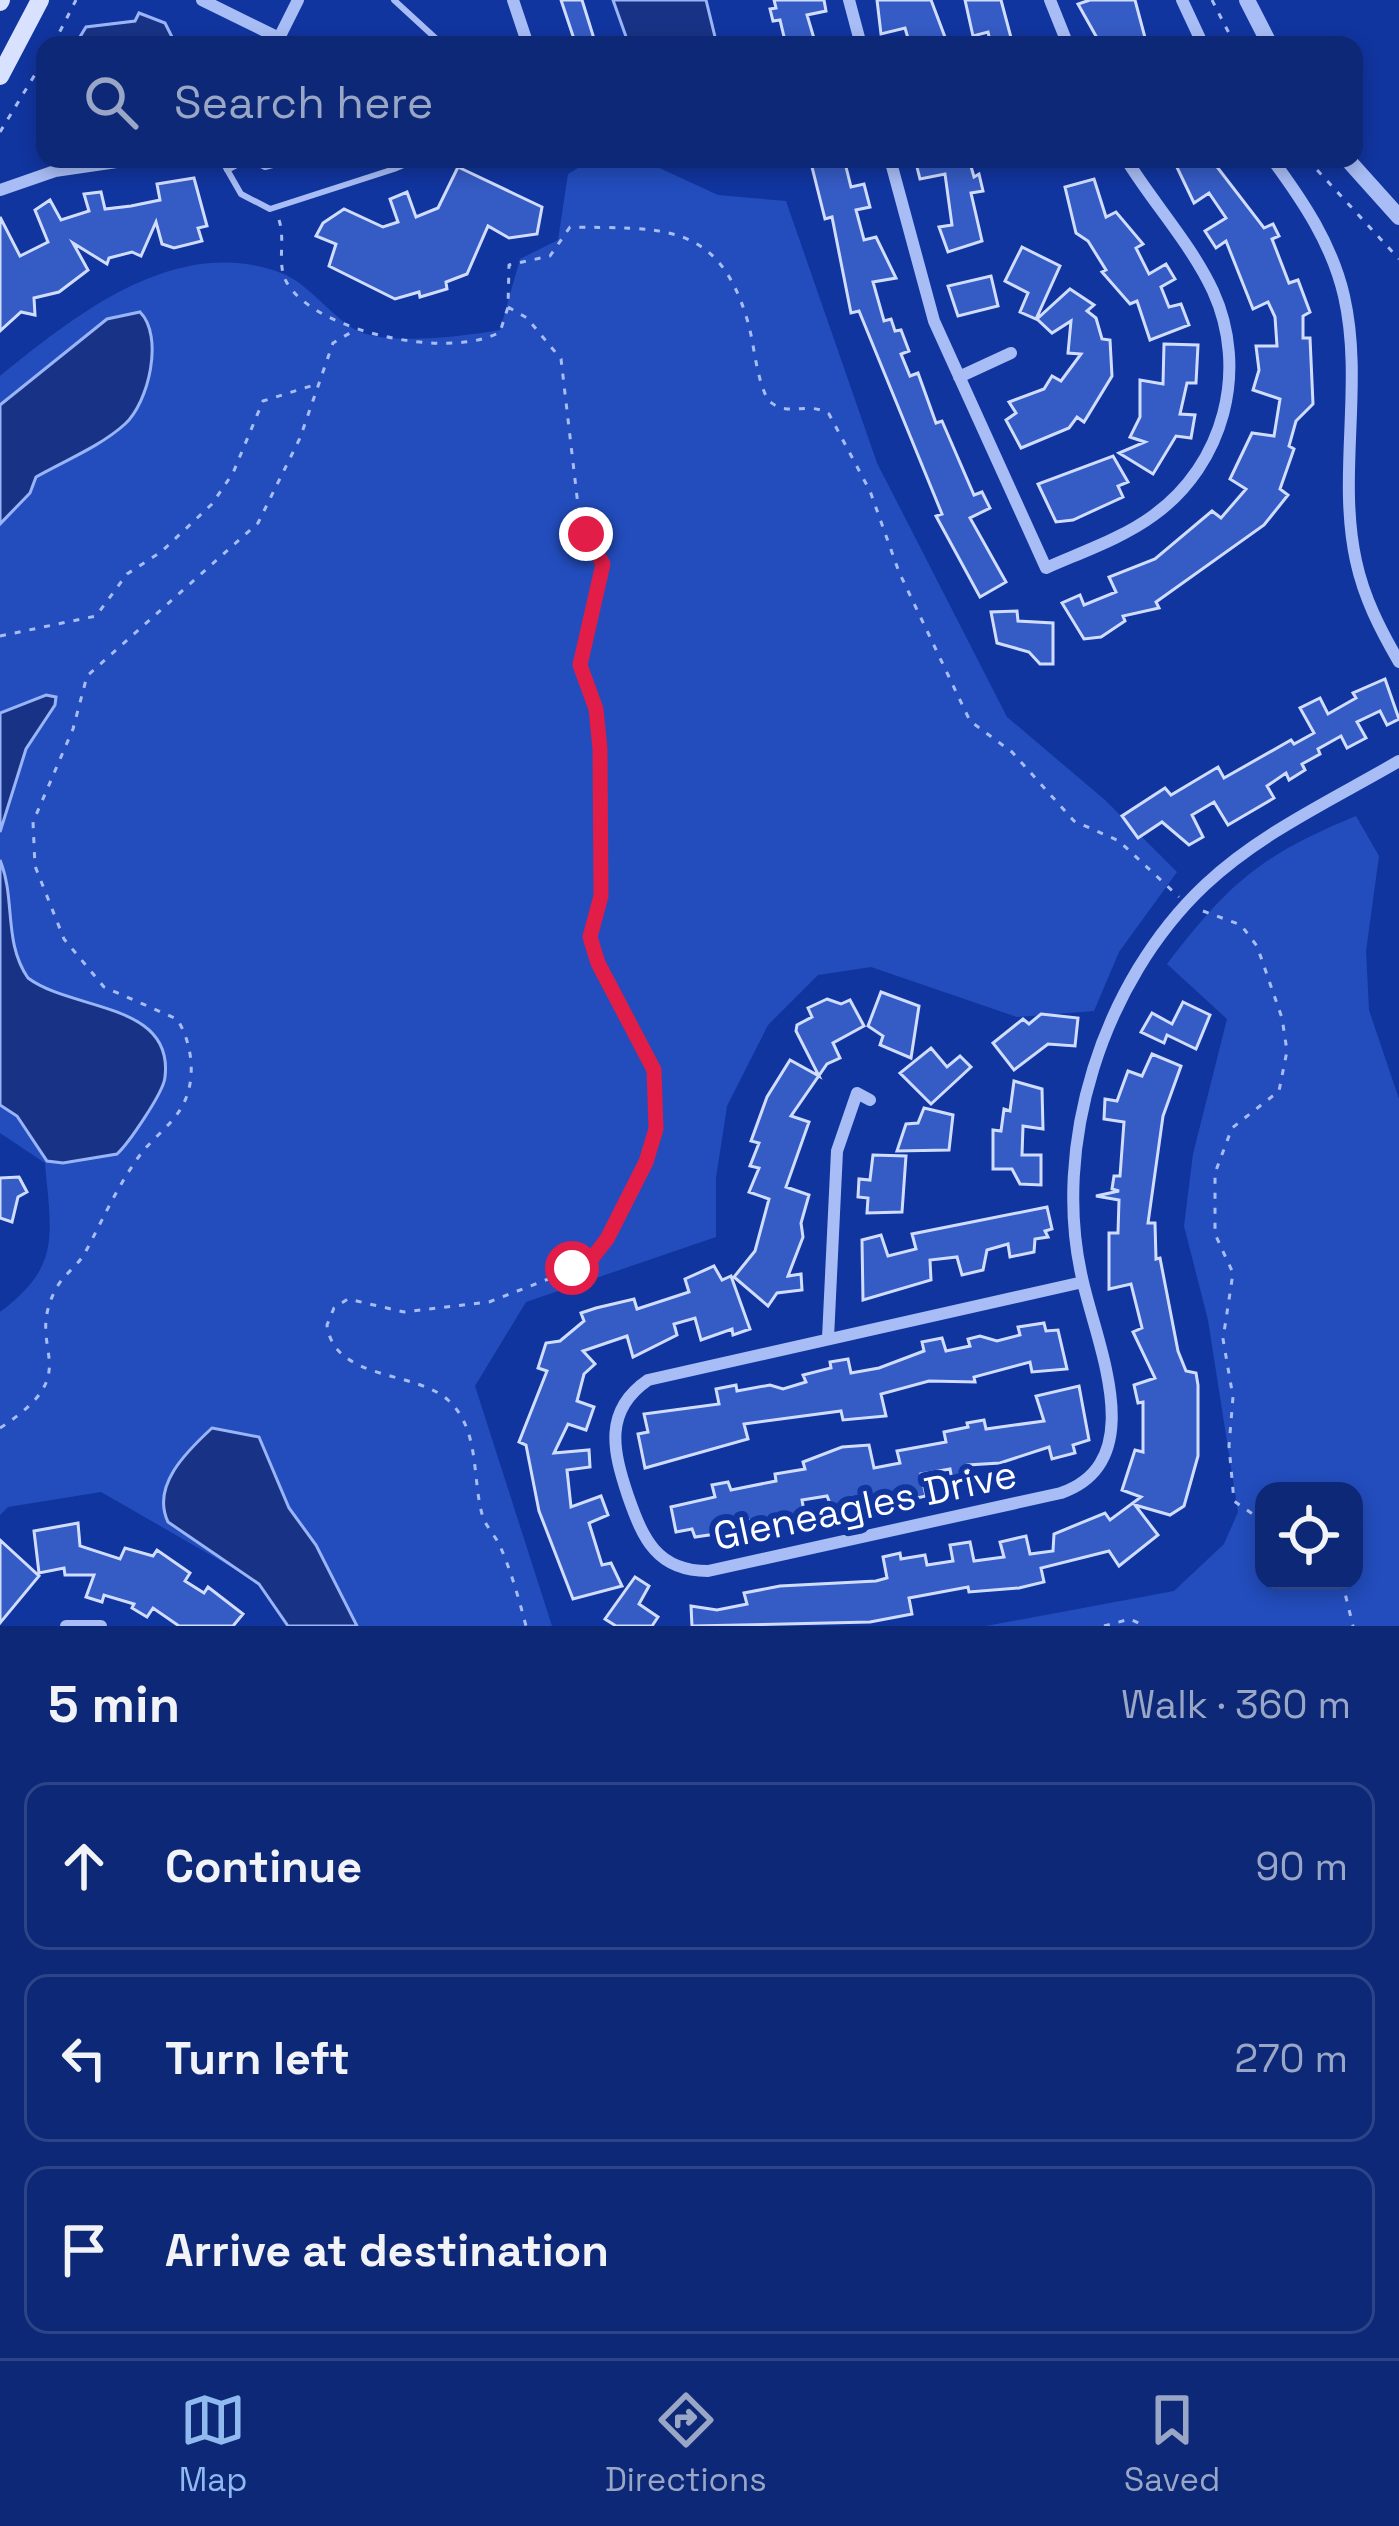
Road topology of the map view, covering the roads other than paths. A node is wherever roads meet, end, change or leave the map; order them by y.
1 (40, 0) edge
2 (202, 0) edge
3 (298, 0) edge
4 (394, 0) edge
5 (513, 0) edge
6 (849, 0) edge
7 (1050, 0) edge
8 (1182, 0) edge
9 (1247, 0) edge
10 (267, 36) edge
11 (281, 36) edge
12 (433, 36) edge
13 (525, 36) edge
14 (859, 36) edge
15 (1064, 36) edge
16 (1199, 36) edge
17 (1265, 36) edge
18 (0, 76) edge
19 (76, 168) edge
20 (231, 168) edge
21 (892, 168) edge
22 (1132, 168) edge
23 (1278, 168) edge
24 (1355, 168) edge
25 (394, 169) edge
26 (227, 170) joint
27 (0, 190) edge
28 (1399, 217) edge
29 (1011, 353) dead end
30 (959, 377) junction
31 (1399, 662) edge
32 (1399, 761) edge
33 (870, 1100) dead end
34 (1083, 1282) junction
35 (828, 1339) junction
36 (67, 1626) edge
37 (101, 1626) edge

1 - 18 main road
2 - 10 street
3 - 11 street
4 - 12 lane
5 - 13 street
6 - 14 street
7 - 15 street
8 - 16 street
9 - 17 street
19 - 27 street
20 - 26 lane
21 - 30 street
22 - 30 street
23 - 31 street
24 - 28 street
25 - 26 lane
29 - 30 street
32 - 34 street, Gleneagles Drive
33 - 35 street
34 - 35 street, Gleneagles Drive
34 - 35 street, Gleneagles Drive
36 - 37 street

